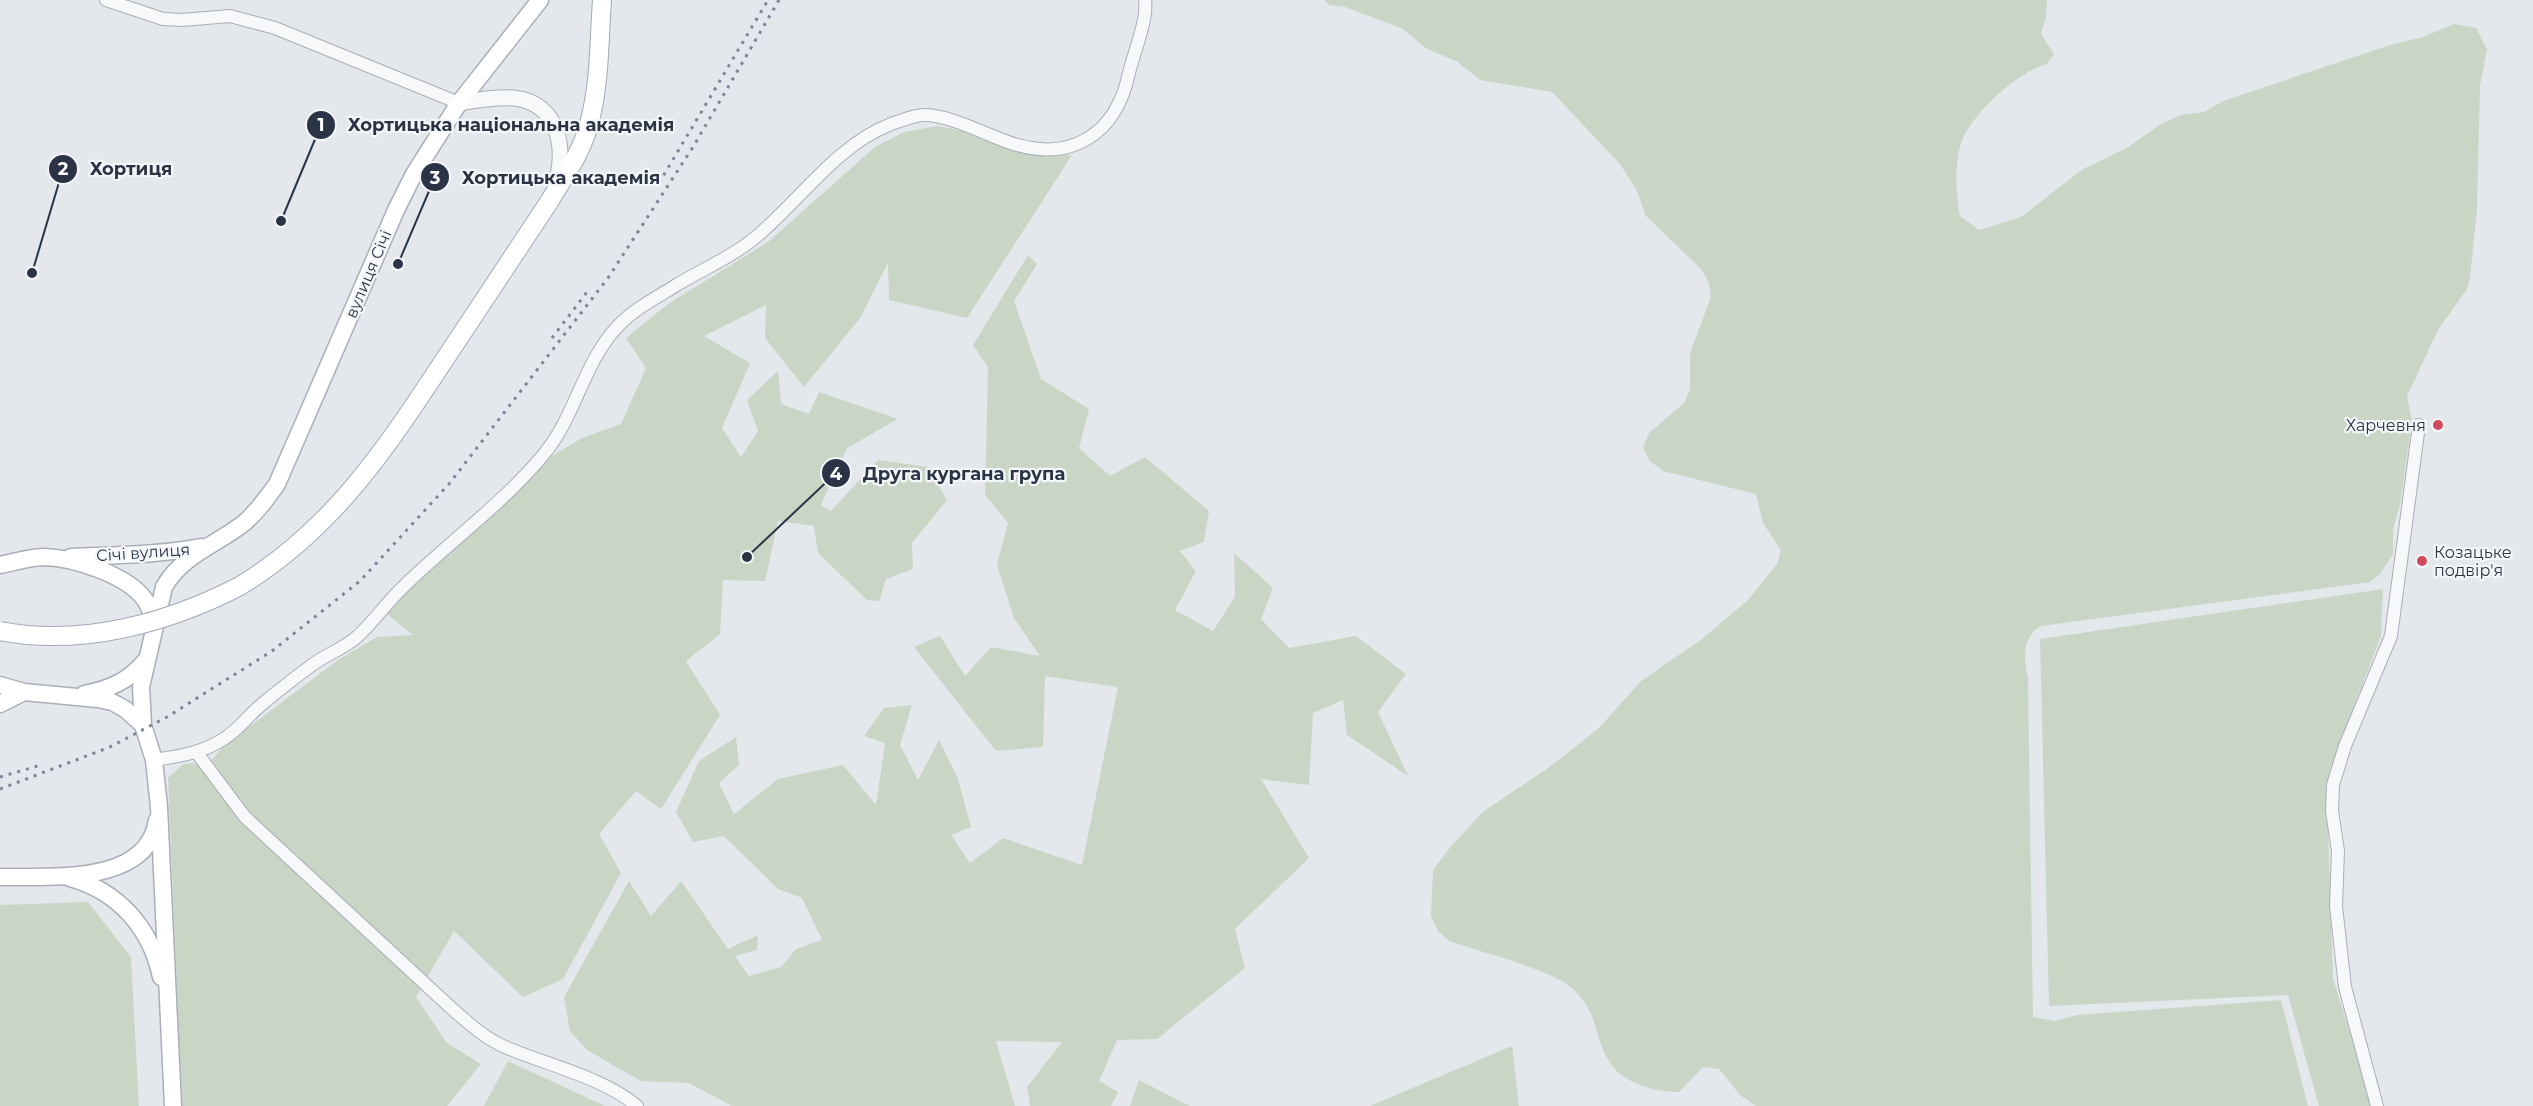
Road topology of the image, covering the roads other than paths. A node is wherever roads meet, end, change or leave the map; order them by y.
1 (106, 0) edge
2 (540, 0) edge
3 (602, 0) edge
4 (1144, 0) edge
5 (459, 103) junction
6 (549, 202) junction
7 (2419, 424) dead end
8 (206, 546) junction
9 (46, 557) junction
10 (0, 565) edge
11 (0, 632) edge
12 (155, 633) junction
13 (147, 660) junction
14 (0, 685) edge
15 (24, 692) junction
16 (73, 696) junction
17 (0, 704) edge
18 (143, 724) junction
19 (197, 753) junction
20 (154, 760) junction
21 (159, 807) junction
22 (61, 876) junction
23 (0, 877) edge
24 (168, 1010) junction
25 (173, 1106) edge
26 (637, 1106) edge
27 (2377, 1106) edge

1 - 5 street
2 - 5 main road, вулиця Січі
3 - 6 main road
4 - 19 street
5 - 6 street
5 - 8 main road, вулиця Січі
6 - 11 main road, bridge
7 - 27 street
8 - 9 main road, Січі вулиця
8 - 12 main road, Січі вулиця
9 - 10 main road, Січі вулиця
9 - 12 main road
12 - 13 main road, Січі вулиця
13 - 16 main road
13 - 18 main road, Січі вулиця
14 - 15 main road
15 - 16 main road
15 - 17 main road
16 - 18 main road
18 - 20 main road, Січі вулиця
19 - 20 street
19 - 26 street
20 - 21 main road, Січі вулиця
21 - 22 main road
21 - 24 main road
22 - 23 main road
22 - 24 main road
24 - 25 main road

